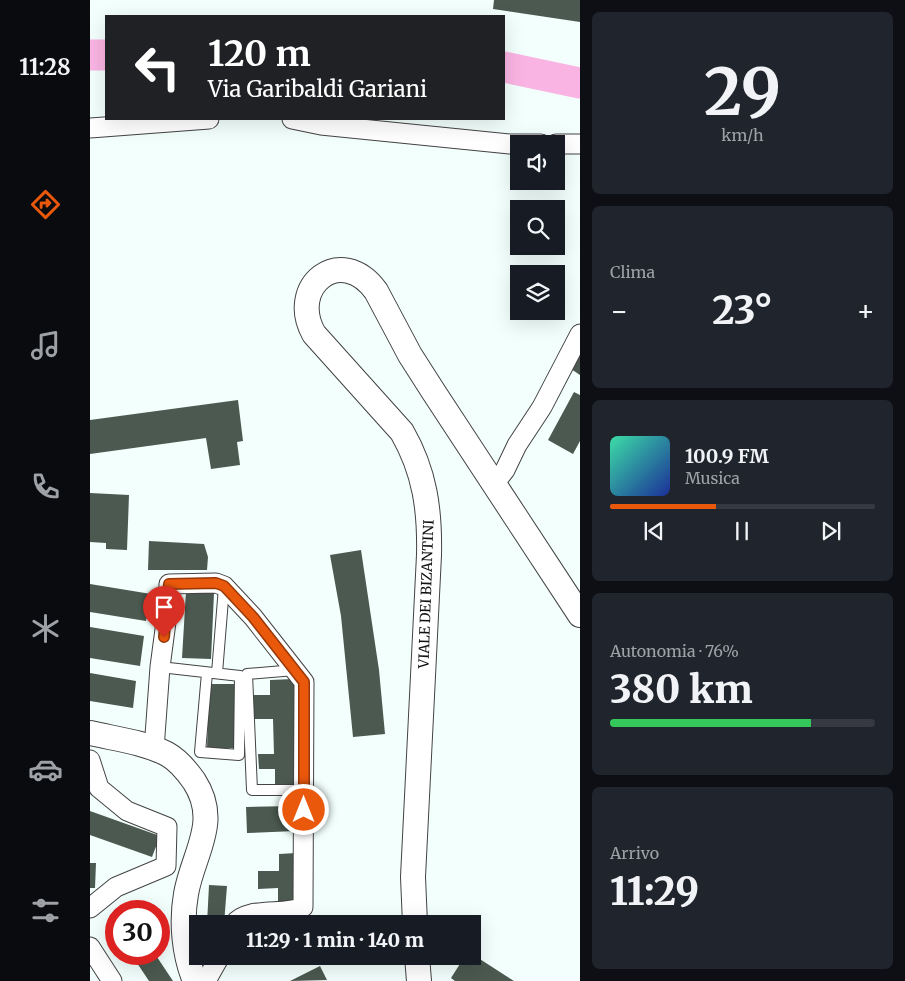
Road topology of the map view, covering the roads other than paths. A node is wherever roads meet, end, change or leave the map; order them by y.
1 (196, 120) edge
2 (297, 120) edge
3 (90, 128) edge
4 (510, 144) edge
5 (565, 144) edge
6 (580, 144) edge
7 (580, 334) edge
8 (494, 484) junction
9 (224, 586) junction
10 (580, 615) edge
11 (160, 667) junction
12 (295, 670) junction
13 (212, 673) junction
14 (90, 734) edge
15 (154, 749) junction
16 (90, 760) edge
17 (304, 790) junction
18 (90, 908) edge
19 (248, 915) edge
20 (415, 915) edge
21 (90, 947) edge
22 (215, 965) edge
23 (418, 965) edge
24 (112, 981) edge
25 (194, 981) edge
26 (206, 981) edge
27 (419, 981) edge

1 - 3 street
2 - 4 street
5 - 6 street
7 - 8 street
8 - 10 street, VIALE DEI BIZANTINI
8 - 20 street, VIALE DEI BIZANTINI
9 - 11 street
9 - 12 street
9 - 13 lane
11 - 13 lane
11 - 15 street
12 - 17 street
12 - 17 lane
13 - 13 lane
14 - 15 street
15 - 25 street
16 - 18 street
17 - 19 street
21 - 24 street
22 - 26 street
23 - 27 street

